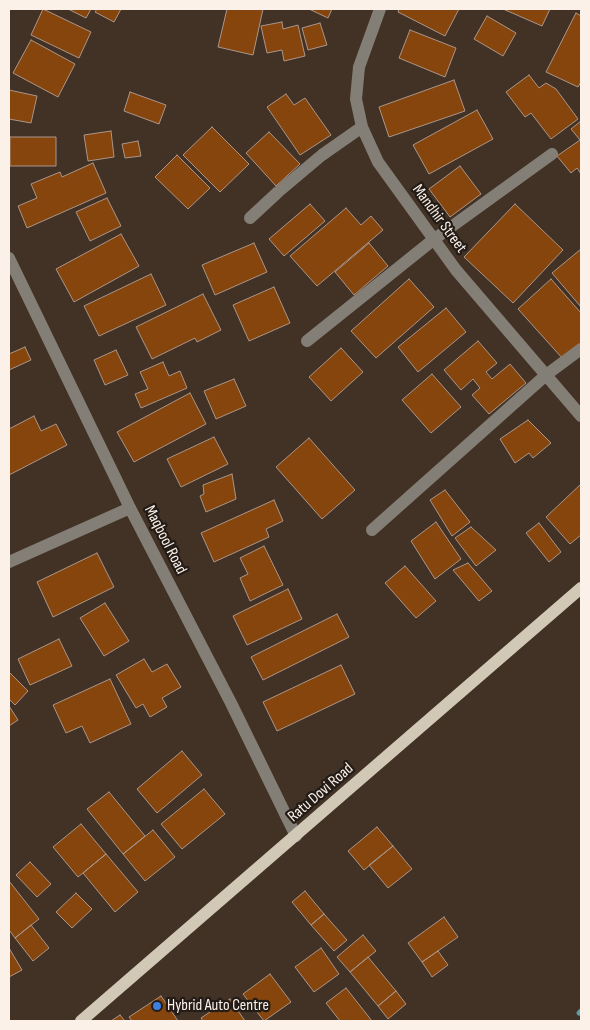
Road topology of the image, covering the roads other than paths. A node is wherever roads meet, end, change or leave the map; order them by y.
1 (380, 9) edge
2 (362, 127) junction
3 (552, 154) dead end
4 (250, 218) dead end
5 (433, 240) junction
6 (9, 258) edge
7 (307, 341) dead end
8 (581, 350) edge
9 (546, 375) junction
10 (581, 416) edge
11 (130, 508) junction
12 (372, 530) dead end
13 (9, 562) edge
14 (581, 588) edge
15 (296, 836) junction
16 (81, 1021) edge

1 - 2 street, Mandhir Street
2 - 4 street
2 - 5 street, Mandhir Street
3 - 5 street
5 - 7 street
5 - 9 street, Mandhir Street
6 - 11 street, Maqbool Road
8 - 9 street
9 - 10 street, Mandhir Street
9 - 12 street
11 - 13 street
11 - 15 street, Maqbool Road
14 - 15 main road, Ratu Dovi Road
15 - 16 main road, Ratu Dovi Road

